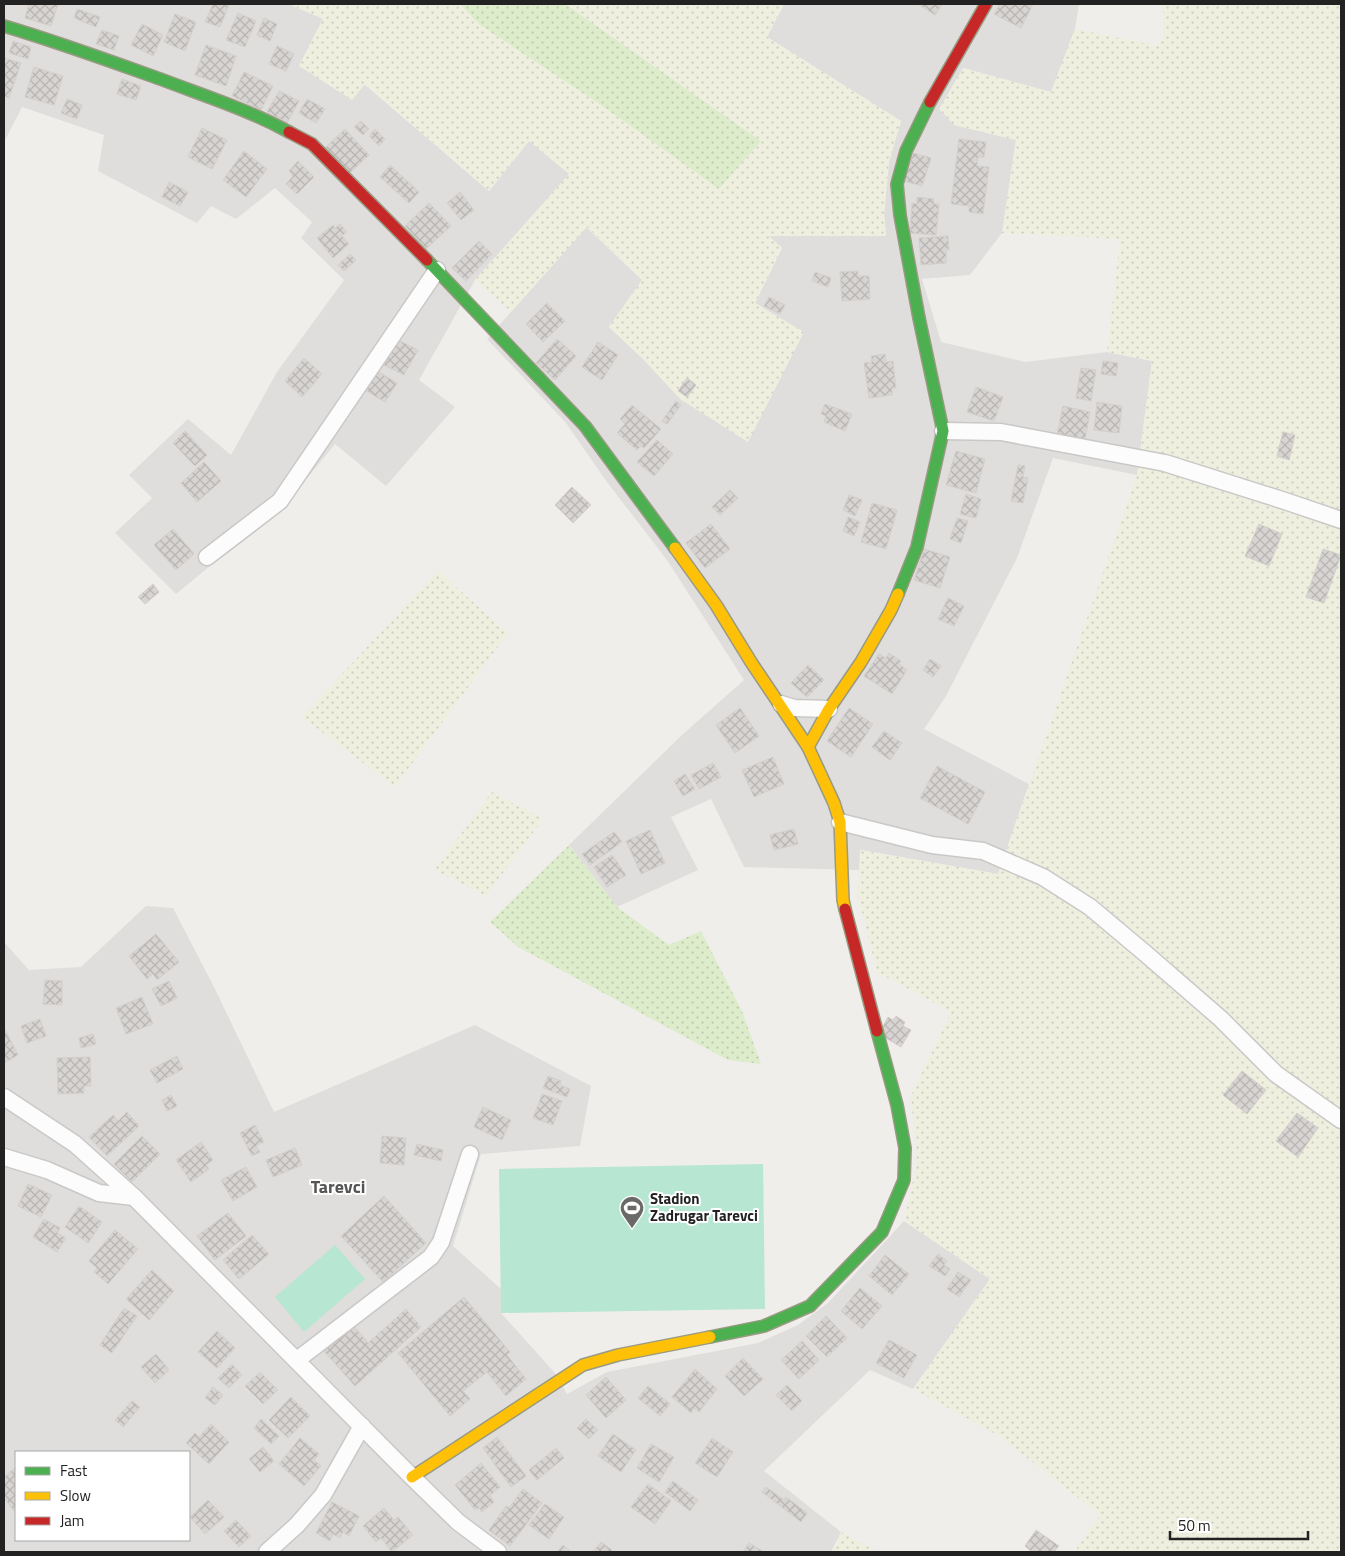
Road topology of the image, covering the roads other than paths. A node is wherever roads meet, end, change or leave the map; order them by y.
1 (986, 4) edge
2 (4, 26) edge
3 (437, 270) junction
4 (943, 431) junction
5 (1341, 520) edge
6 (207, 557) dead end
7 (781, 704) junction
8 (829, 709) junction
9 (808, 747) junction
10 (840, 822) junction
11 (4, 1097) edge
12 (1341, 1120) edge
13 (470, 1154) dead end
14 (4, 1157) edge
15 (134, 1197) junction
16 (297, 1360) junction
17 (362, 1426) junction
18 (412, 1477) junction
19 (267, 1552) edge
20 (498, 1552) edge

1 - 4 street
2 - 3 street
3 - 6 street
3 - 7 street
4 - 5 street
4 - 8 street
7 - 8 street
7 - 9 street
8 - 9 street
9 - 10 street
10 - 12 street
10 - 18 street
11 - 15 street
13 - 16 street
14 - 15 street
15 - 16 street
16 - 17 street
17 - 18 street
17 - 19 street
18 - 20 street

